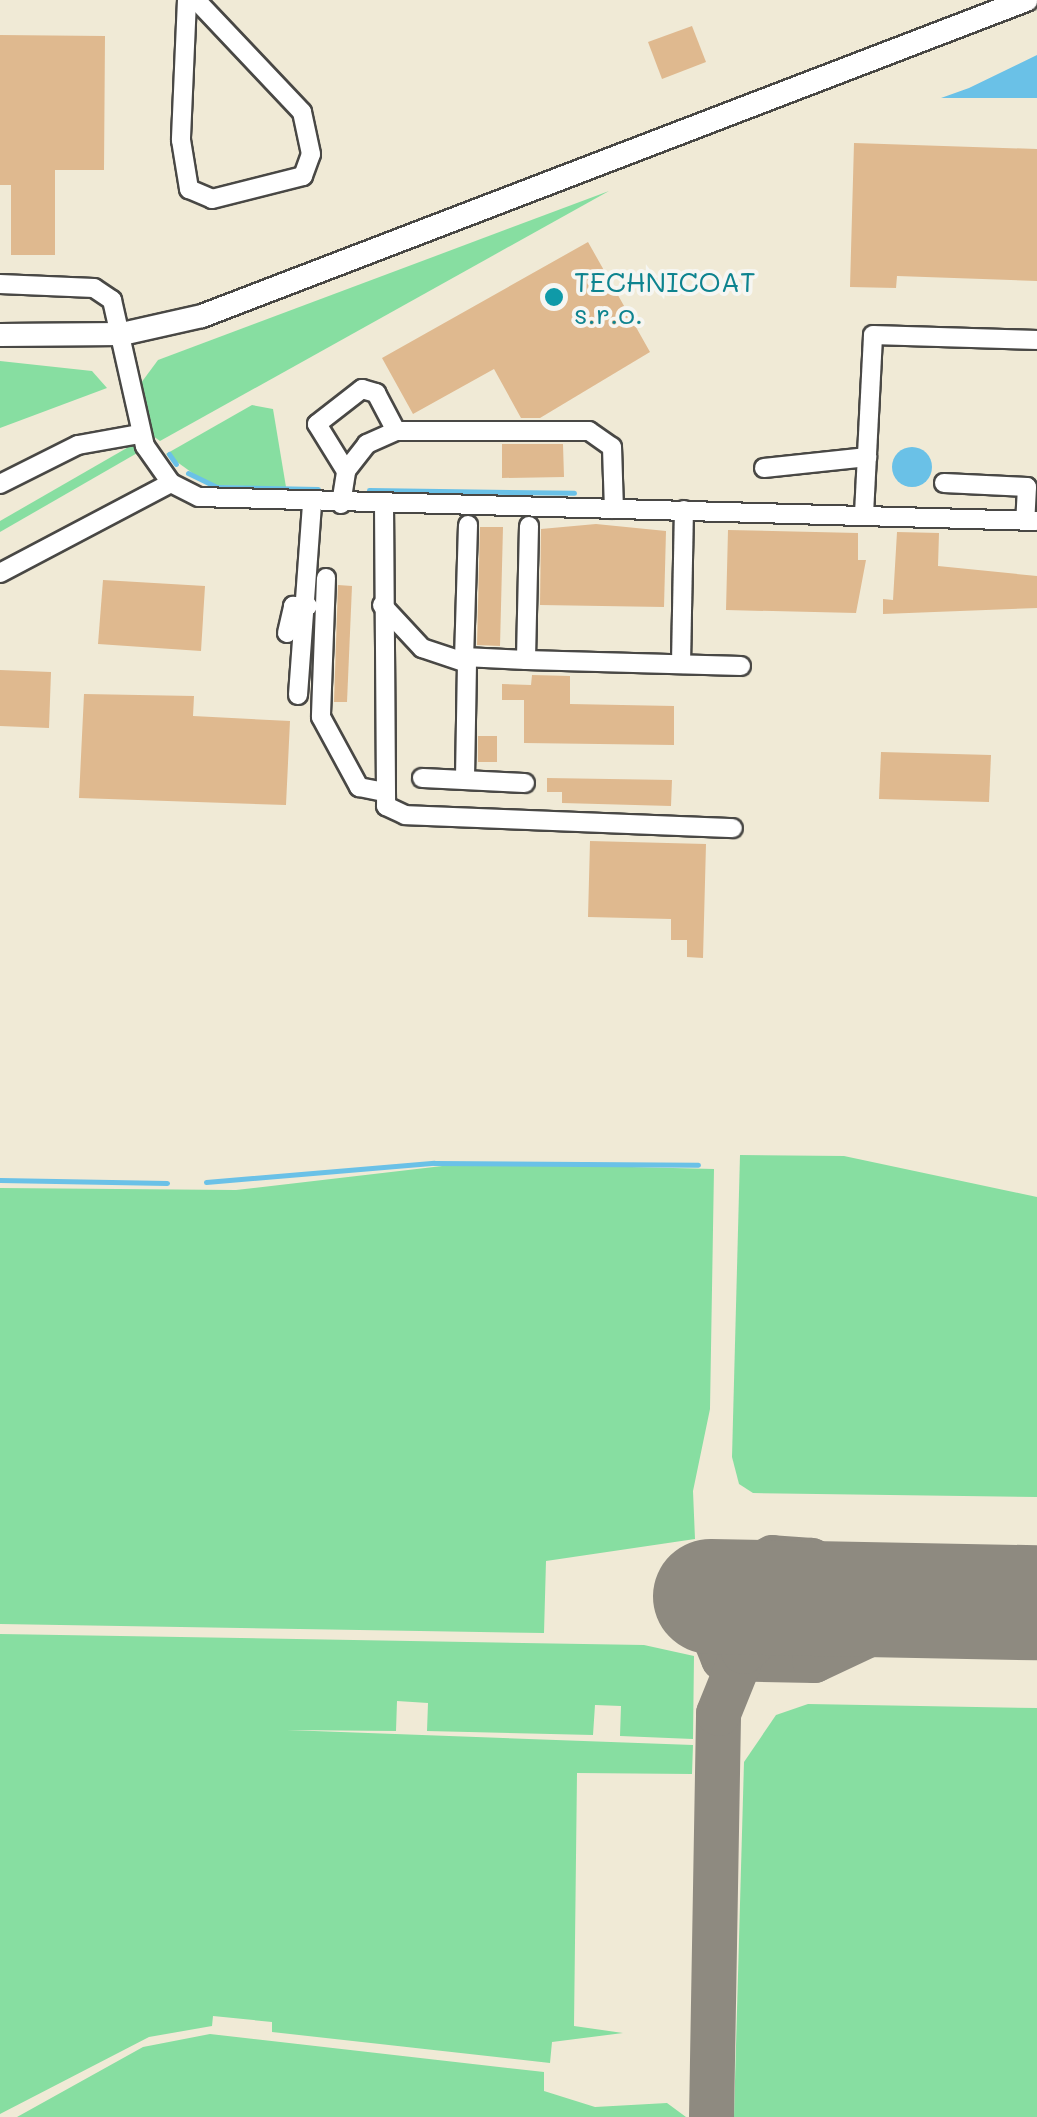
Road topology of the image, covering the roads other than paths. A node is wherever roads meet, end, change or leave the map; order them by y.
1 (186, 0) edge
2 (196, 0) edge
3 (1026, 0) edge
4 (0, 284) edge
5 (8, 332) edge
6 (122, 334) junction
7 (1037, 340) edge
8 (396, 431) junction
9 (140, 434) junction
10 (866, 457) junction
11 (764, 468) dead end
12 (346, 471) junction
13 (944, 483) dead end
14 (0, 484) edge
15 (171, 484) junction
16 (1032, 487) edge
17 (341, 504) junction
18 (384, 504) junction
19 (312, 505) junction
20 (614, 509) junction
21 (684, 510) junction
22 (864, 514) junction
23 (1031, 521) edge
24 (468, 525) dead end
25 (529, 526) dead end
26 (0, 573) edge
27 (326, 578) dead end
28 (382, 605) junction
29 (308, 606) junction
30 (316, 630) junction
31 (287, 633) dead end
32 (464, 657) junction
33 (526, 660) junction
34 (681, 664) junction
35 (740, 666) dead end
36 (298, 694) dead end
37 (422, 778) dead end
38 (465, 780) junction
39 (525, 784) dead end
40 (379, 792) junction
41 (734, 828) dead end

1 - 2 street
3 - 6 main road
4 - 6 street
5 - 6 main road
6 - 9 street
7 - 10 street
8 - 12 street
8 - 12 street
8 - 20 street
9 - 14 street
9 - 15 street
10 - 11 street
10 - 22 street
12 - 17 street
13 - 16 street
15 - 19 street
15 - 26 street
16 - 23 street
17 - 18 street
17 - 19 street
18 - 20 street
18 - 28 street
19 - 29 street
20 - 21 street
21 - 22 street
21 - 34 street
22 - 23 street
24 - 32 street
25 - 33 street
27 - 30 street
28 - 32 street
28 - 40 street
29 - 30 street
29 - 31 street
30 - 36 street
30 - 40 street
32 - 33 street
32 - 38 street
33 - 34 street
34 - 35 street
37 - 38 street
38 - 39 street
40 - 41 street

